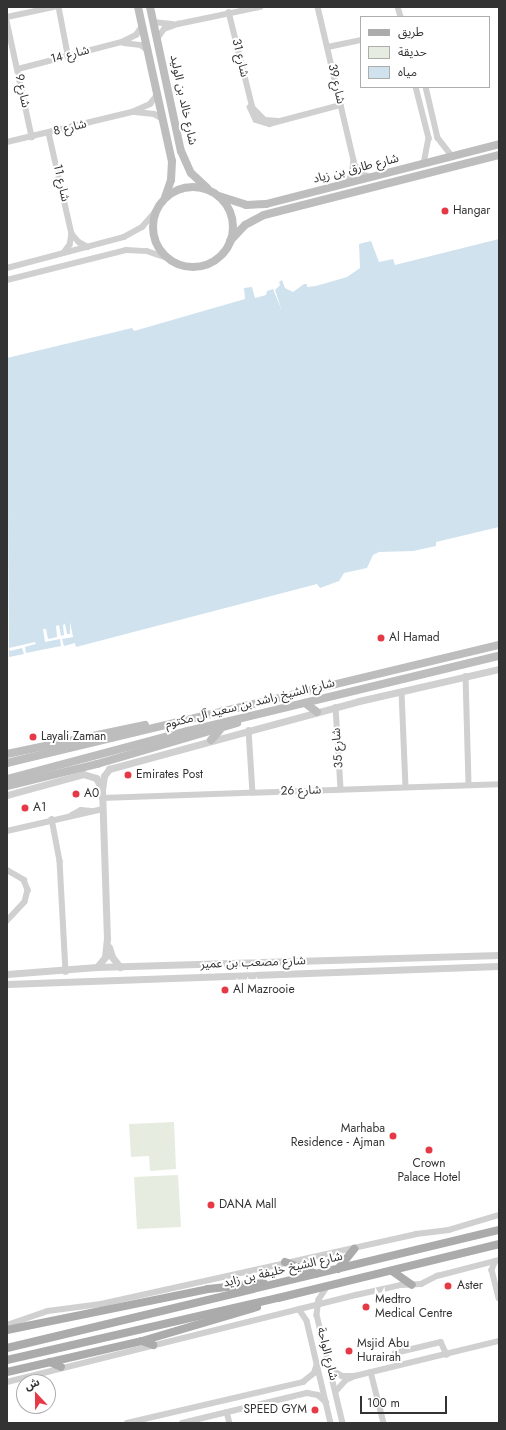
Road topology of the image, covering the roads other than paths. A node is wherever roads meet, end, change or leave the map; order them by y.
1 (54, 7) edge
2 (59, 7) edge
3 (138, 7) edge
4 (150, 7) edge
5 (260, 7) edge
6 (318, 7) edge
7 (230, 12) junction
8 (7, 17) edge
9 (7, 21) edge
10 (153, 22) junction
11 (178, 24) junction
12 (142, 26) junction
13 (156, 39) junction
14 (360, 40) edge
15 (122, 42) junction
16 (328, 47) junction
17 (148, 50) junction
18 (68, 54) junction
19 (162, 62) junction
20 (151, 64) junction
21 (18, 69) junction
22 (416, 88) edge
23 (426, 88) edge
24 (157, 95) junction
25 (340, 105) junction
26 (132, 112) junction
27 (163, 119) junction
28 (49, 133) junction
29 (32, 137) junction
30 (7, 142) edge
31 (499, 144) edge
32 (499, 155) edge
33 (452, 156) junction
34 (354, 161) junction
35 (424, 164) junction
36 (370, 178) junction
37 (348, 183) junction
38 (209, 190) junction
39 (219, 196) junction
40 (164, 198) junction
41 (155, 212) junction
42 (72, 234) junction
43 (230, 241) junction
44 (89, 247) junction
45 (64, 253) junction
46 (167, 258) junction
47 (7, 268) edge
48 (7, 280) edge
49 (499, 645) edge
50 (499, 656) edge
51 (499, 669) edge
52 (466, 676) junction
53 (402, 692) junction
54 (305, 703) junction
55 (336, 707) junction
56 (317, 712) junction
57 (244, 718) junction
58 (186, 721) junction
59 (220, 730) junction
60 (249, 730) junction
61 (211, 740) junction
62 (7, 754) edge
63 (7, 763) edge
64 (7, 779) edge
65 (499, 784) edge
66 (469, 785) junction
67 (7, 786) edge
68 (406, 787) junction
69 (341, 789) junction
70 (102, 790) junction
71 (9, 793) edge
72 (253, 793) junction
73 (102, 798) junction
74 (103, 809) junction
75 (52, 820) junction
76 (7, 831) edge
77 (7, 870) edge
78 (7, 922) edge
79 (107, 939) junction
80 (499, 955) edge
81 (499, 966) edge
82 (97, 967) junction
83 (120, 967) junction
84 (64, 972) junction
85 (7, 974) edge
86 (7, 984) edge
87 (499, 1215) edge
88 (499, 1230) edge
89 (499, 1244) edge
90 (354, 1249) junction
91 (497, 1261) edge
92 (285, 1262) junction
93 (338, 1269) junction
94 (392, 1271) junction
95 (317, 1274) junction
96 (278, 1283) junction
97 (412, 1285) junction
98 (328, 1286) junction
99 (278, 1298) junction
100 (499, 1298) edge
101 (115, 1301) junction
102 (317, 1304) junction
103 (299, 1309) junction
104 (105, 1310) junction
105 (7, 1326) edge
106 (7, 1330) edge
107 (142, 1341) junction
108 (499, 1341) edge
109 (324, 1343) junction
110 (153, 1345) junction
111 (313, 1346) junction
112 (7, 1348) edge
113 (395, 1353) dead end
114 (447, 1354) junction
115 (7, 1360) edge
116 (50, 1362) junction
117 (317, 1364) junction
118 (61, 1367) junction
119 (331, 1370) junction
120 (7, 1372) edge
121 (371, 1372) junction
122 (355, 1376) junction
123 (7, 1382) edge
124 (292, 1385) junction
125 (336, 1390) junction
126 (295, 1396) junction
127 (326, 1402) junction
128 (227, 1412) junction
129 (127, 1423) edge
130 (182, 1423) edge
131 (230, 1423) edge
132 (331, 1423) edge
133 (343, 1423) edge
134 (384, 1423) edge

1 - 8 street
2 - 18 street
3 - 12 main road, شارع خالد بن الوليد
4 - 10 main road, شارع خالد بن الوليد
5 - 7 street
6 - 16 street, شارع 39
7 - 11 street
7 - 25 street, شارع 31
9 - 21 street, شارع 9
10 - 11 street
10 - 13 main road, شارع خالد بن الوليد
11 - 13 street
12 - 15 street, شارع 14
12 - 17 main road, شارع خالد بن الوليد
13 - 19 main road, شارع خالد بن الوليد
14 - 16 street
15 - 17 street, شارع 14
15 - 18 street, شارع 14
16 - 25 street, شارع 39
17 - 20 main road, شارع خالد بن الوليد
18 - 21 street, شارع 14
19 - 20 main road
19 - 38 main road, شارع خالد بن الوليد
20 - 24 main road, شارع خالد بن الوليد
21 - 29 street, شارع 9
22 - 35 street
23 - 33 street
24 - 26 street, شارع 8
24 - 27 main road, شارع خالد بن الوليد
25 - 34 street, شارع 39
26 - 27 street, شارع 8
26 - 28 street, شارع 8
27 - 40 main road, شارع خالد بن الوليد
28 - 29 street, شارع 8
28 - 42 street, شارع 11
29 - 30 street, شارع 8
31 - 33 main road, شارع طارق بن زياد
32 - 43 main road, شارع طارق بن زياد
33 - 35 main road, شارع طارق بن زياد
34 - 36 street, شارع 39
34 - 37 street, شارع 39
35 - 36 main road, شارع طارق بن زياد
36 - 37 main road, شارع طارق بن زياد
37 - 39 main road, شارع طارق بن زياد
38 - 39 main road
38 - 40 main road
39 - 43 main road
40 - 41 main road
41 - 44 street
41 - 46 main road
42 - 44 street
42 - 45 street
43 - 46 main road
44 - 45 street
45 - 47 street
46 - 48 street
49 - 58 main road, شارع الشيخ راشد بن سعيد آل مكتوم
50 - 54 main road, شارع الشيخ راشد بن سعيد آل مكتوم
51 - 52 street
52 - 53 street
52 - 66 street
53 - 55 street
53 - 68 street
54 - 56 main road
54 - 57 main road, شارع الشيخ راشد بن سعيد آل مكتوم
55 - 56 street
55 - 69 street, شارع 35
56 - 60 street
57 - 59 main road
57 - 64 main road, شارع الشيخ راشد بن سعيد آل مكتوم
58 - 62 main road
58 - 63 main road, شارع الشيخ راشد بن سعيد آل مكتوم
59 - 61 main road
59 - 67 main road
60 - 61 street
60 - 72 street
61 - 70 street
65 - 66 street, شارع 26
66 - 68 street, شارع 26
68 - 69 street, شارع 26
69 - 72 street, شارع 26
70 - 71 street
70 - 73 street
72 - 73 street, شارع 26
73 - 74 street
74 - 75 street
74 - 79 street
75 - 76 street
75 - 84 street
77 - 78 street
79 - 82 street
79 - 83 street
80 - 83 street, شارع مصعب بن عمير
81 - 86 street, شارع مصعب بن عمير
82 - 83 street, شارع مصعب بن عمير
82 - 84 street, شارع مصعب بن عمير
84 - 85 street, شارع مصعب بن عمير
87 - 90 street
88 - 93 main road, شارع الشيخ خليفة بن زايد
89 - 94 main road
90 - 92 street
90 - 93 main road
91 - 97 street
91 - 100 street
92 - 95 main road
92 - 101 street
93 - 95 main road, شارع الشيخ خليفة بن زايد
94 - 97 main road
94 - 98 main road
95 - 96 main road, شارع الشيخ خليفة بن زايد
96 - 104 main road
96 - 112 main road, شارع الشيخ خليفة بن زايد
97 - 102 street
98 - 99 main road
98 - 102 street
99 - 107 main road
99 - 115 main road
101 - 104 main road
101 - 105 street
102 - 103 street
102 - 109 street, شارع الواحة
103 - 110 street
103 - 111 street, شارع الواحة
104 - 106 main road
107 - 110 main road
107 - 116 main road
108 - 114 street
109 - 111 street
109 - 119 street, شارع الواحة
110 - 118 street
111 - 117 street, شارع الواحة
113 - 114 street
114 - 121 street
116 - 118 main road
116 - 120 main road
117 - 124 street
117 - 127 street, شارع الواحة
118 - 123 street
119 - 122 street
119 - 125 street, شارع الواحة
121 - 122 street
121 - 134 street
122 - 125 street
124 - 126 street
124 - 129 street
125 - 133 street, شارع الواحة
126 - 127 street
126 - 128 street
127 - 132 street, شارع الواحة
128 - 130 street
128 - 131 street

